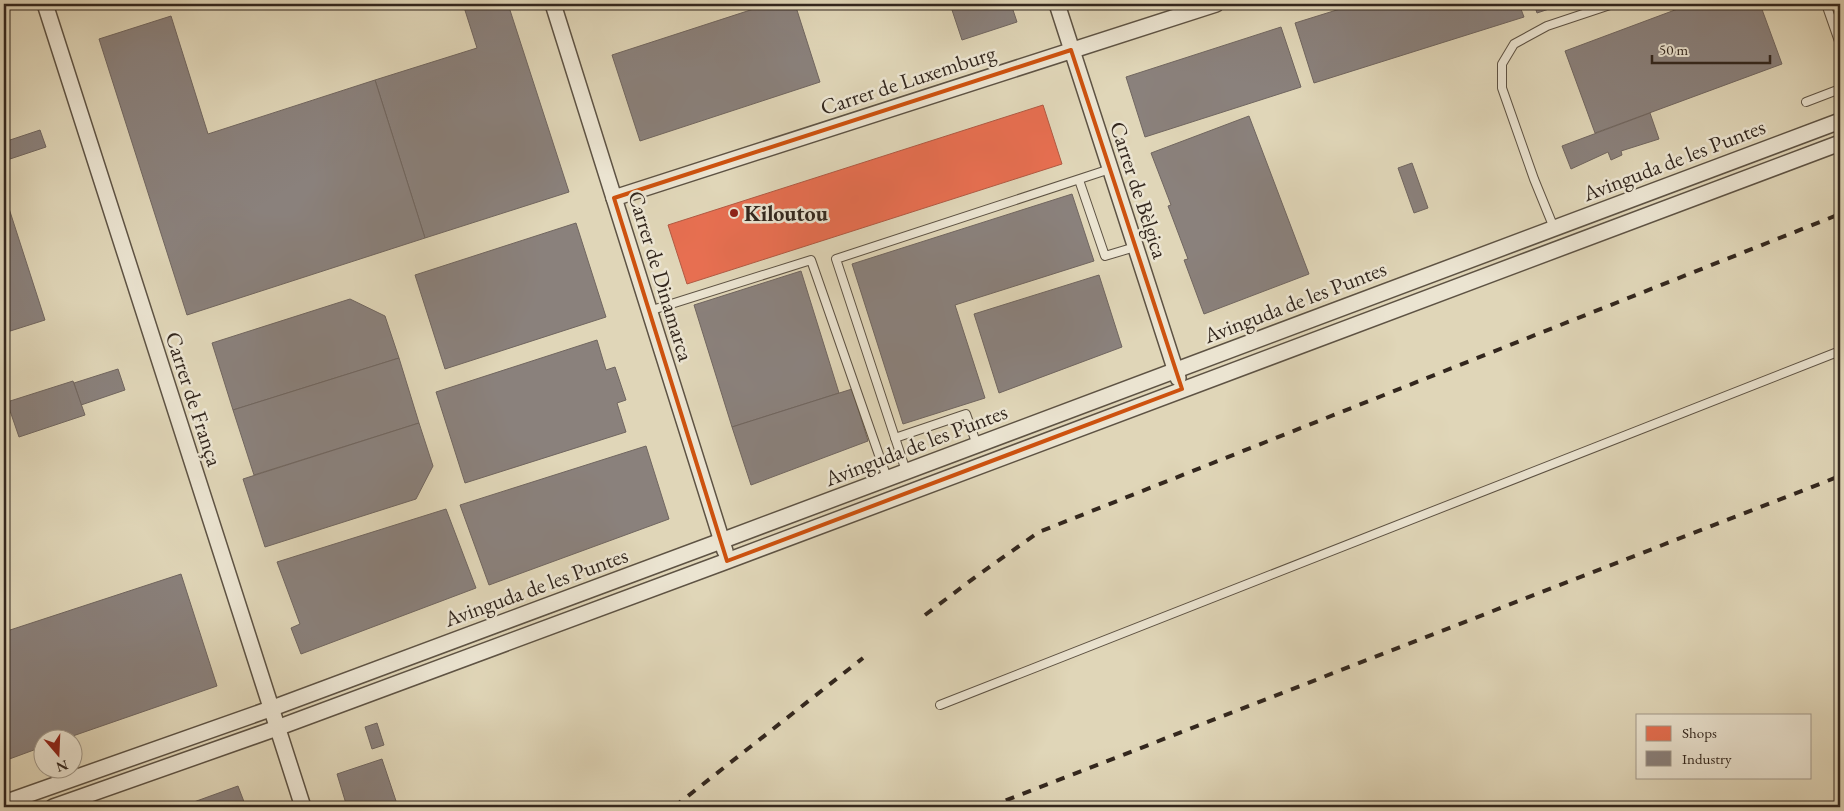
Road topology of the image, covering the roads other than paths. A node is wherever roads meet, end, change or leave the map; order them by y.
1 (45, 4) edge
2 (553, 4) edge
3 (1057, 4) edge
4 (1216, 4) edge
5 (1613, 4) edge
6 (1826, 4) edge
7 (1840, 44) edge
8 (1072, 50) junction
9 (1840, 89) edge
10 (1806, 102) dead end
11 (1840, 121) edge
12 (1840, 143) edge
13 (1110, 169) junction
14 (1079, 180) junction
15 (614, 198) junction
16 (1554, 228) junction
17 (1135, 247) junction
18 (650, 311) junction
19 (1840, 351) edge
20 (1175, 370) junction
21 (1182, 389) junction
22 (895, 438) junction
23 (977, 445) junction
24 (906, 472) junction
25 (887, 478) junction
26 (722, 541) junction
27 (727, 561) junction
28 (940, 705) dead end
29 (270, 708) junction
30 (277, 728) junction
31 (4, 803) edge
32 (53, 807) edge
33 (303, 807) edge

1 - 29 street, Carrer de França
2 - 15 street, Carrer de Dinamarca
3 - 8 street, Carrer de Bèlgica
4 - 8 street, Carrer de Luxemburg
5 - 16 lane
6 - 7 lane
8 - 13 street, Carrer de Bèlgica
8 - 15 street, Carrer de Luxemburg
9 - 10 lane
11 - 16 street, Avinguda de les Puntes
12 - 21 street, Avinguda de les Puntes
13 - 14 lane
13 - 17 street, Carrer de Bèlgica
14 - 17 lane
14 - 22 lane
15 - 18 street, Carrer de Dinamarca
16 - 20 street, Avinguda de les Puntes
17 - 20 street, Carrer de Bèlgica
18 - 25 lane
18 - 26 street, Carrer de Dinamarca
19 - 28 lane
20 - 21 street, Carrer de Bèlgica
20 - 23 street, Avinguda de les Puntes
21 - 27 street, Avinguda de les Puntes
22 - 23 lane
22 - 24 lane
23 - 24 street, Avinguda de les Puntes
24 - 25 street, Avinguda de les Puntes
25 - 26 street, Avinguda de les Puntes
26 - 27 street, Carrer de Dinamarca
26 - 29 street, Avinguda de les Puntes
27 - 30 street, Avinguda de les Puntes
29 - 30 street, Carrer de França
29 - 31 street, Avinguda de les Puntes
30 - 32 street, Avinguda de les Puntes
30 - 33 street, Carrer de França

